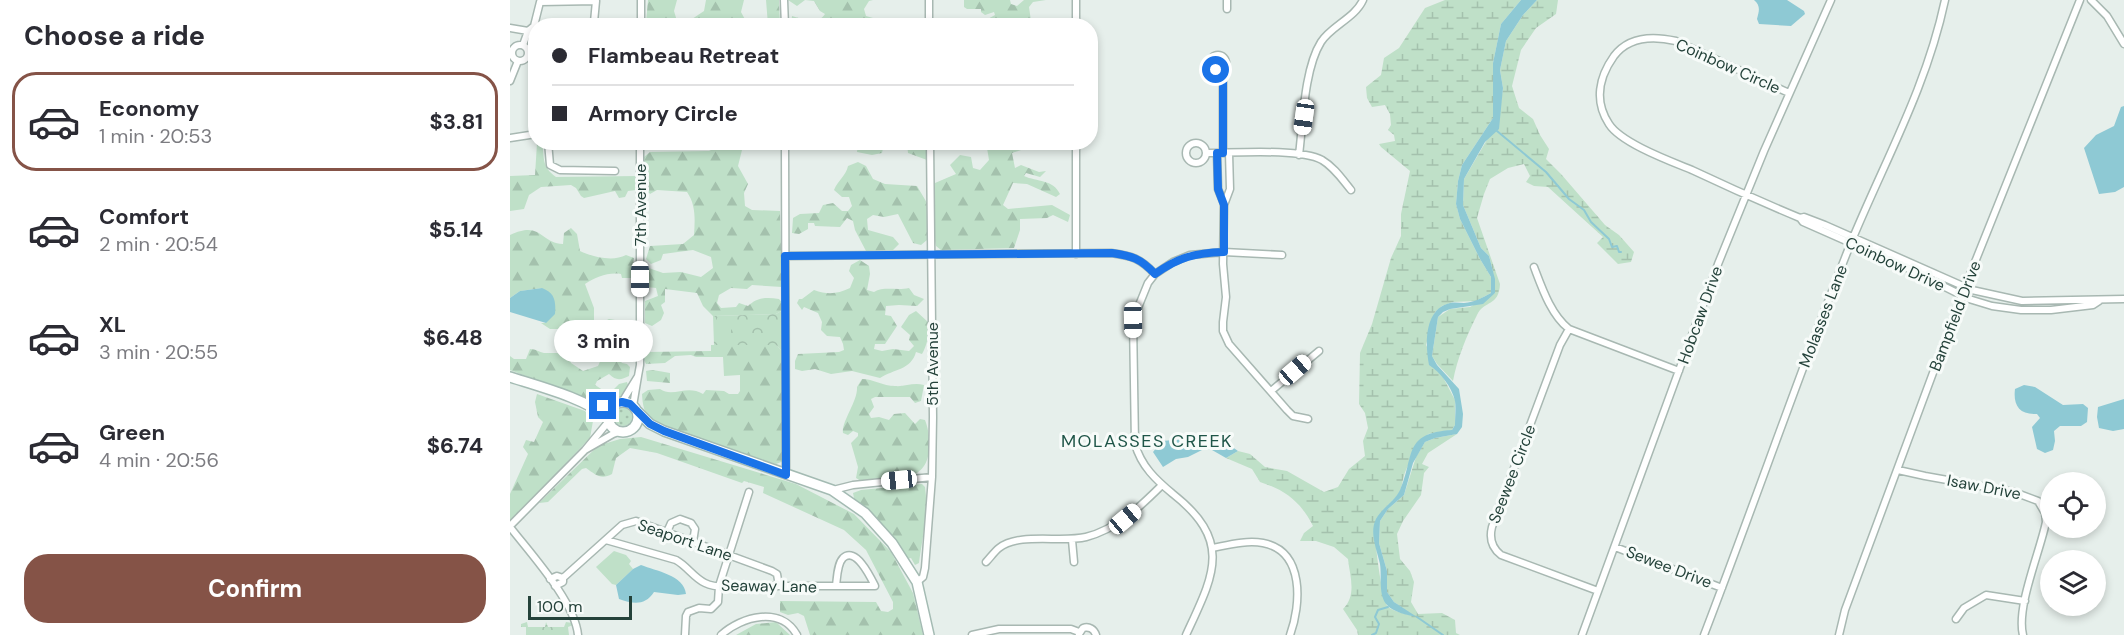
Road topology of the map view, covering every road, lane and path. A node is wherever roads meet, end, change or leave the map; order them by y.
1 (641, 0) edge
2 (784, 0) edge
3 (929, 0) edge
4 (1076, 0) edge
5 (1227, 0) edge
6 (1363, 0) edge
7 (1831, 0) edge
8 (1945, 0) edge
9 (2080, 0) edge
10 (2091, 0) edge
11 (1227, 9) dead end
12 (536, 18) edge
13 (594, 18) edge
14 (641, 18) edge
15 (784, 18) edge
16 (929, 18) edge
17 (1076, 18) edge
18 (510, 27) edge
19 (528, 31) joint
20 (2124, 44) edge
21 (523, 45) junction
22 (518, 61) junction
23 (1223, 69) dead end
24 (510, 81) edge
25 (1789, 93) junction
26 (528, 136) edge
27 (510, 138) edge
28 (549, 150) edge
29 (640, 150) edge
30 (785, 150) edge
31 (930, 150) edge
32 (1076, 150) edge
33 (1206, 153) dead end
34 (1223, 153) junction
35 (1299, 155) junction
36 (615, 171) dead end
37 (1351, 190) dead end
38 (1745, 195) junction
39 (1224, 205) junction
40 (1852, 240) junction
41 (1224, 252) junction
42 (932, 254) junction
43 (1076, 254) junction
44 (1282, 255) dead end
45 (785, 256) junction
46 (1534, 267) dead end
47 (1155, 274) junction
48 (1965, 287) junction
49 (1962, 296) junction
50 (2124, 299) edge
51 (2099, 301) junction
52 (1569, 328) junction
53 (1319, 351) dead end
54 (1679, 371) junction
55 (638, 376) junction
56 (510, 377) edge
57 (1271, 391) junction
58 (619, 403) junction
59 (585, 404) junction
60 (635, 408) junction
61 (1308, 419) dead end
62 (609, 420) junction
63 (626, 430) junction
64 (664, 431) junction
65 (585, 450) junction
66 (1898, 470) junction
67 (786, 475) junction
68 (932, 477) junction
69 (1162, 485) junction
70 (832, 490) junction
71 (749, 492) dead end
72 (510, 526) edge
73 (667, 532) junction
74 (606, 540) junction
75 (1072, 540) junction
76 (693, 542) junction
77 (1615, 547) junction
78 (1212, 548) junction
79 (729, 554) junction
80 (986, 562) dead end
81 (1074, 562) dead end
82 (563, 578) junction
83 (550, 579) junction
84 (917, 582) junction
85 (555, 586) junction
86 (719, 586) junction
87 (779, 586) junction
88 (836, 586) junction
89 (1722, 588) junction
90 (1598, 591) junction
91 (2025, 601) junction
92 (1956, 619) dead end
93 (1079, 634) edge
94 (578, 635) edge
95 (686, 635) edge
96 (721, 635) edge
97 (797, 635) edge
98 (929, 635) edge
99 (972, 635) edge
100 (1096, 635) edge
101 (1186, 635) edge
102 (1290, 635) edge
103 (1582, 635) edge
104 (1704, 635) edge
105 (1839, 635) edge
106 (2023, 635) edge

1 - 14 street
2 - 15 street
3 - 16 street
4 - 17 street
5 - 11 street
6 - 35 street
7 - 25 street, Hobcaw Drive
8 - 40 street, Molasses Lane
9 - 48 street, Bampfield Drive
10 - 20 street
12 - 13 street
18 - 19 street
19 - 21 street
21 - 22 street
21 - 22 street
22 - 24 street
23 - 34 street
25 - 38 street, Hobcaw Drive
25 - 38 street, Coinbow Circle
26 - 27 street
28 - 36 street
29 - 55 street, 7th Avenue
30 - 45 street
31 - 42 street, 5th Avenue
32 - 43 street
33 - 34 street
34 - 35 street
34 - 39 street
34 - 39 street
35 - 37 street
38 - 40 street, Coinbow Drive
38 - 54 street, Hobcaw Drive
39 - 41 street
40 - 48 street, Coinbow Drive
40 - 49 street, Coinbow Drive
40 - 89 street, Molasses Lane
41 - 44 street
41 - 47 street
41 - 57 street
42 - 43 street
42 - 45 street
42 - 68 street, 5th Avenue
43 - 47 street
45 - 67 street
46 - 52 street
47 - 69 street
48 - 49 street, Bampfield Drive
48 - 51 street, Coinbow Drive
49 - 51 street, Coinbow Drive
49 - 66 street, Bampfield Drive
50 - 51 street, Coinbow Drive
52 - 54 street
52 - 90 street, Seewee Circle
53 - 57 street
54 - 77 street, Hobcaw Drive
55 - 58 street, 7th Avenue
55 - 60 street, 7th Avenue
56 - 59 main road
57 - 61 street
58 - 59 main road
58 - 60 main road
58 - 62 main road
59 - 62 main road
60 - 63 main road
60 - 64 main road
62 - 63 main road
62 - 65 street
63 - 64 main road
63 - 65 street
64 - 67 main road
65 - 72 street
66 - 91 street, Isaw Drive
66 - 105 street, Bampfield Drive
67 - 70 main road
68 - 70 street
68 - 84 street, 5th Avenue
69 - 75 street
69 - 78 street
70 - 84 main road
71 - 79 street
72 - 83 street
73 - 74 street, Seaport Lane
73 - 76 street, Seaport Lane
73 - 76 street
74 - 82 street, Seaport Lane
74 - 86 street, Seaway Lane
75 - 80 street
75 - 81 street
76 - 79 street, Seaport Lane
77 - 89 street, Sewee Drive
77 - 90 street, Hobcaw Drive
78 - 101 street
78 - 102 street
79 - 86 street
79 - 87 street, Seaport Lane
82 - 83 street
82 - 85 street, Seaport Lane
83 - 85 street
84 - 98 main road
85 - 94 street
86 - 87 street, Seaway Lane
86 - 95 street
87 - 88 street, Seaway Lane
88 - 88 street, Seaway Lane
89 - 104 street, Molasses Lane
90 - 103 street, Hobcaw Drive
91 - 92 street
91 - 106 street, Isaw Drive
93 - 99 street
93 - 100 street
96 - 97 street

